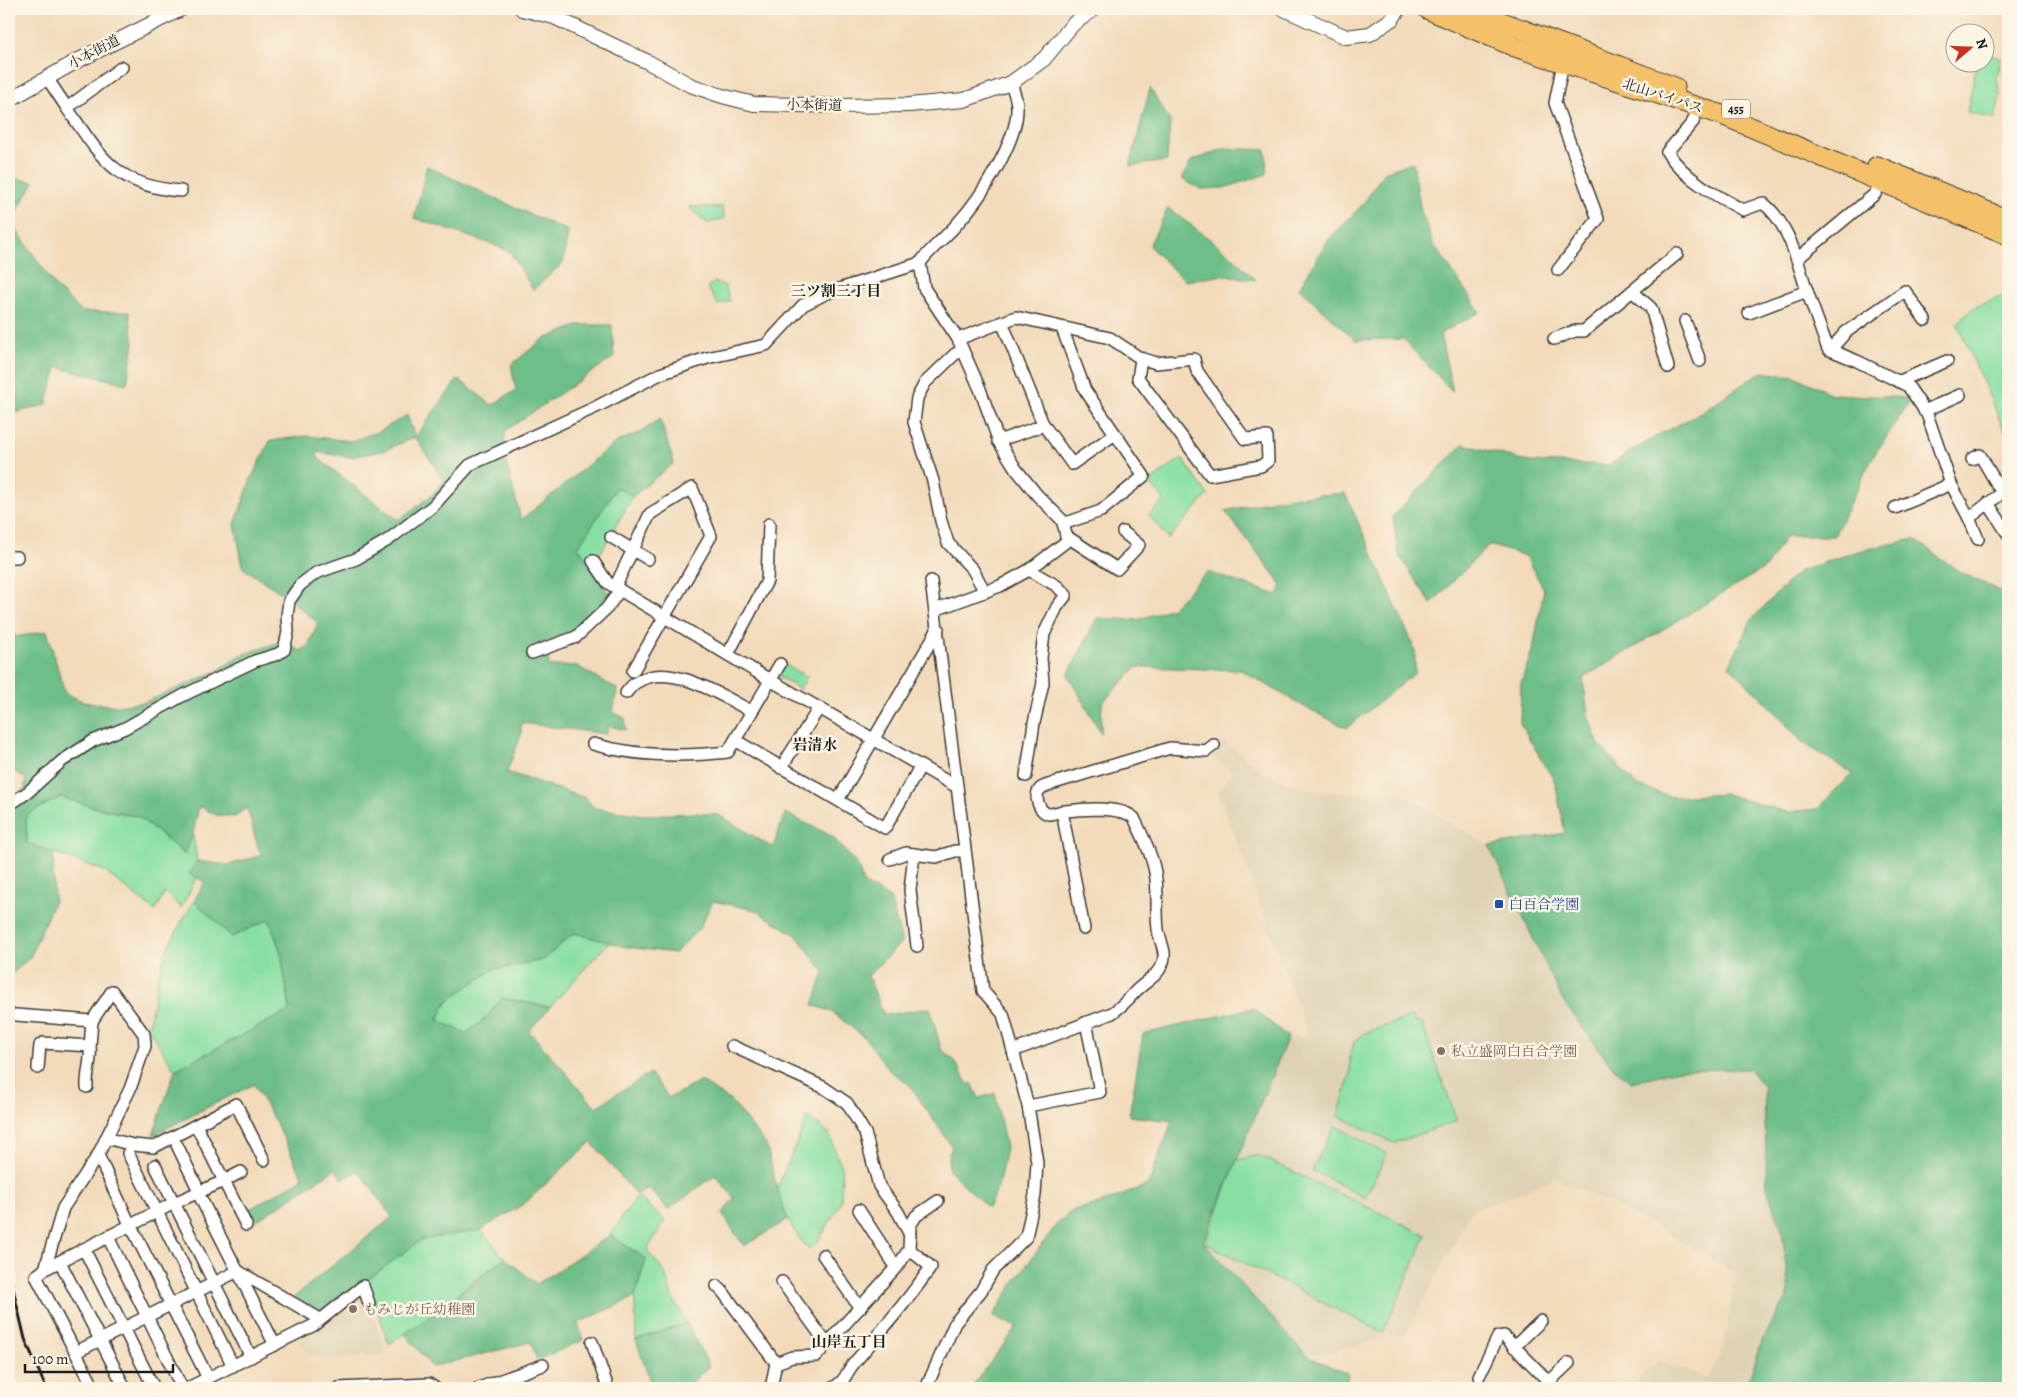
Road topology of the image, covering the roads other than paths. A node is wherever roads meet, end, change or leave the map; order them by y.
1 (181, 9) edge
2 (522, 9) edge
3 (1094, 9) edge
4 (1284, 9) edge
5 (1399, 9) edge
6 (1427, 9) edge
7 (1468, 9) edge
8 (1563, 63) junction
9 (122, 67) dead end
10 (47, 78) junction
11 (1011, 83) junction
12 (9, 100) edge
13 (1698, 107) junction
14 (67, 108) junction
15 (1881, 182) junction
16 (181, 191) dead end
17 (2008, 220) edge
18 (2008, 235) edge
19 (1677, 254) dead end
20 (1797, 259) junction
21 (920, 263) junction
22 (1558, 270) dead end
23 (1632, 291) junction
24 (1807, 291) junction
25 (1749, 313) dead end
26 (1925, 320) dead end
27 (1685, 321) dead end
28 (1002, 322) junction
29 (1062, 328) junction
30 (1554, 339) dead end
31 (960, 345) junction
32 (1830, 350) junction
33 (1141, 359) junction
34 (1700, 361) dead end
35 (1947, 361) dead end
36 (1668, 367) dead end
37 (1900, 381) junction
38 (1960, 395) dead end
39 (1924, 411) junction
40 (1044, 425) junction
41 (1115, 434) junction
42 (998, 441) junction
43 (1972, 458) dead end
44 (1951, 484) junction
45 (1988, 503) junction
46 (1895, 508) dead end
47 (1969, 518) junction
48 (769, 524) dead end
49 (1064, 524) junction
50 (1123, 532) dead end
51 (2008, 534) edge
52 (1066, 536) junction
53 (612, 537) dead end
54 (1978, 538) dead end
55 (633, 550) junction
56 (648, 559) dead end
57 (593, 561) dead end
58 (1029, 570) junction
59 (931, 581) dead end
60 (618, 589) junction
61 (985, 592) junction
62 (935, 610) junction
63 (664, 616) junction
64 (938, 629) junction
65 (532, 653) dead end
66 (728, 654) junction
67 (780, 664) dead end
68 (633, 671) dead end
69 (770, 680) junction
70 (626, 693) dead end
71 (819, 708) junction
72 (751, 711) junction
73 (872, 739) junction
74 (734, 740) junction
75 (593, 744) dead end
76 (1214, 745) dead end
77 (920, 767) junction
78 (781, 768) junction
79 (1026, 776) dead end
80 (957, 787) junction
81 (838, 800) junction
82 (9, 805) edge
83 (1062, 811) junction
84 (964, 851) junction
85 (914, 854) junction
86 (890, 859) dead end
87 (1084, 929) dead end
88 (917, 946) dead end
89 (16, 1015) dead end
90 (92, 1021) junction
91 (1086, 1022) junction
92 (90, 1046) junction
93 (732, 1046) dead end
94 (1014, 1051) junction
95 (38, 1068) dead end
96 (87, 1087) dead end
97 (1028, 1106) junction
98 (199, 1131) dead end
99 (106, 1138) junction
100 (177, 1145) dead end
101 (128, 1153) dead end
102 (98, 1154) junction
103 (263, 1161) dead end
104 (155, 1165) dead end
105 (241, 1172) dead end
106 (224, 1181) junction
107 (198, 1192) junction
108 (938, 1201) dead end
109 (174, 1203) junction
110 (859, 1210) dead end
111 (156, 1213) junction
112 (246, 1225) dead end
113 (132, 1226) junction
114 (910, 1234) junction
115 (108, 1237) junction
116 (84, 1249) junction
117 (910, 1249) junction
118 (823, 1255) dead end
119 (60, 1262) junction
120 (896, 1267) junction
121 (45, 1269) junction
122 (238, 1271) junction
123 (782, 1282) dead end
124 (213, 1283) junction
125 (716, 1286) dead end
126 (196, 1292) junction
127 (369, 1303) dead end
128 (171, 1304) junction
129 (860, 1308) junction
130 (146, 1317) junction
131 (320, 1319) junction
132 (1541, 1321) dead end
133 (124, 1328) junction
134 (100, 1340) junction
135 (592, 1342) dead end
136 (827, 1344) junction
137 (275, 1345) junction
138 (1514, 1346) junction
139 (76, 1352) junction
140 (251, 1357) junction
141 (1569, 1362) dead end
142 (776, 1363) junction
143 (543, 1365) dead end
144 (233, 1366) junction
145 (1479, 1376) dead end
146 (208, 1378) junction
147 (1552, 1385) edge
148 (94, 1388) edge
149 (125, 1388) edge
150 (154, 1388) edge
151 (182, 1388) edge
152 (188, 1388) edge
153 (338, 1388) edge
154 (435, 1388) edge
155 (479, 1388) edge
156 (608, 1388) edge
157 (771, 1388) edge
158 (833, 1388) edge
159 (926, 1388) edge

1 - 10 street, 小本街道
2 - 11 street, 小本街道
3 - 11 street, 小本街道
4 - 5 street
6 - 8 highway, 北山バイパス / 455
7 - 17 highway, 北山バイパス / 455
8 - 13 highway, 北山バイパス / 455
8 - 22 street
9 - 14 street
10 - 12 street, 小本街道
10 - 14 street
11 - 21 street
13 - 15 highway, 北山バイパス / 455
13 - 20 street
14 - 16 street
15 - 18 highway, 北山バイパス / 455
15 - 20 street
19 - 23 street
20 - 24 street
21 - 31 street
21 - 82 street
23 - 30 street
23 - 36 street
24 - 25 street
24 - 32 street
26 - 32 street
27 - 34 street
28 - 29 street
28 - 31 street
28 - 40 street
29 - 33 street
29 - 41 street
31 - 42 street
31 - 61 street
32 - 37 street
33 - 33 street
35 - 37 street
37 - 39 street
38 - 39 street
39 - 44 street
40 - 41 street
40 - 42 street
41 - 49 street
42 - 49 street
43 - 45 street
44 - 46 street
44 - 47 street
45 - 47 street
45 - 51 street
47 - 54 street
48 - 66 street
49 - 52 street
50 - 52 street
52 - 58 street
53 - 55 street
55 - 56 street
55 - 60 street
55 - 63 street
57 - 60 street
58 - 61 street
58 - 79 street
59 - 62 street
60 - 63 street
60 - 65 street
61 - 62 street
62 - 64 street
63 - 66 street
63 - 68 street
64 - 73 street
64 - 80 street
66 - 69 street
67 - 69 street
69 - 71 street
69 - 72 street
70 - 72 street
71 - 73 street
71 - 78 street
72 - 74 street
73 - 77 street
73 - 81 street
74 - 75 street
74 - 78 street
76 - 83 street
77 - 80 street
77 - 81 street
78 - 81 street
80 - 84 street
83 - 87 street
83 - 91 street
84 - 85 street
84 - 94 street
85 - 86 street
85 - 88 street
89 - 90 street
90 - 92 street
90 - 99 street
91 - 94 street
91 - 97 street
92 - 95 street
92 - 96 street
93 - 114 street
94 - 97 street
97 - 159 street
98 - 106 street
99 - 102 street
99 - 103 street
100 - 107 street
101 - 111 street
102 - 113 street
102 - 121 street
104 - 109 street
105 - 106 street
106 - 107 street
106 - 112 street
107 - 109 street
107 - 122 street
108 - 114 street
109 - 111 street
109 - 124 street
110 - 120 street
111 - 113 street
111 - 126 street
113 - 115 street
113 - 128 street
114 - 117 street
115 - 116 street
115 - 130 street
116 - 119 street
116 - 133 street
117 - 120 street
117 - 158 street
118 - 129 street
119 - 121 street
119 - 134 street
120 - 129 street
121 - 139 street
122 - 124 street
122 - 131 street
122 - 137 street
123 - 136 street
124 - 126 street
124 - 140 street
125 - 142 street
126 - 128 street
126 - 144 street
127 - 131 street
128 - 130 street
128 - 146 street
129 - 136 street
130 - 133 street
130 - 151 street
131 - 137 street
132 - 138 street
133 - 134 street
133 - 150 street
134 - 139 street
134 - 149 street
135 - 156 street
136 - 142 street
137 - 140 street
138 - 145 street
138 - 147 street
139 - 148 street
140 - 144 street
141 - 147 street
142 - 157 street
143 - 155 street
144 - 146 street
146 - 152 street
153 - 154 street

